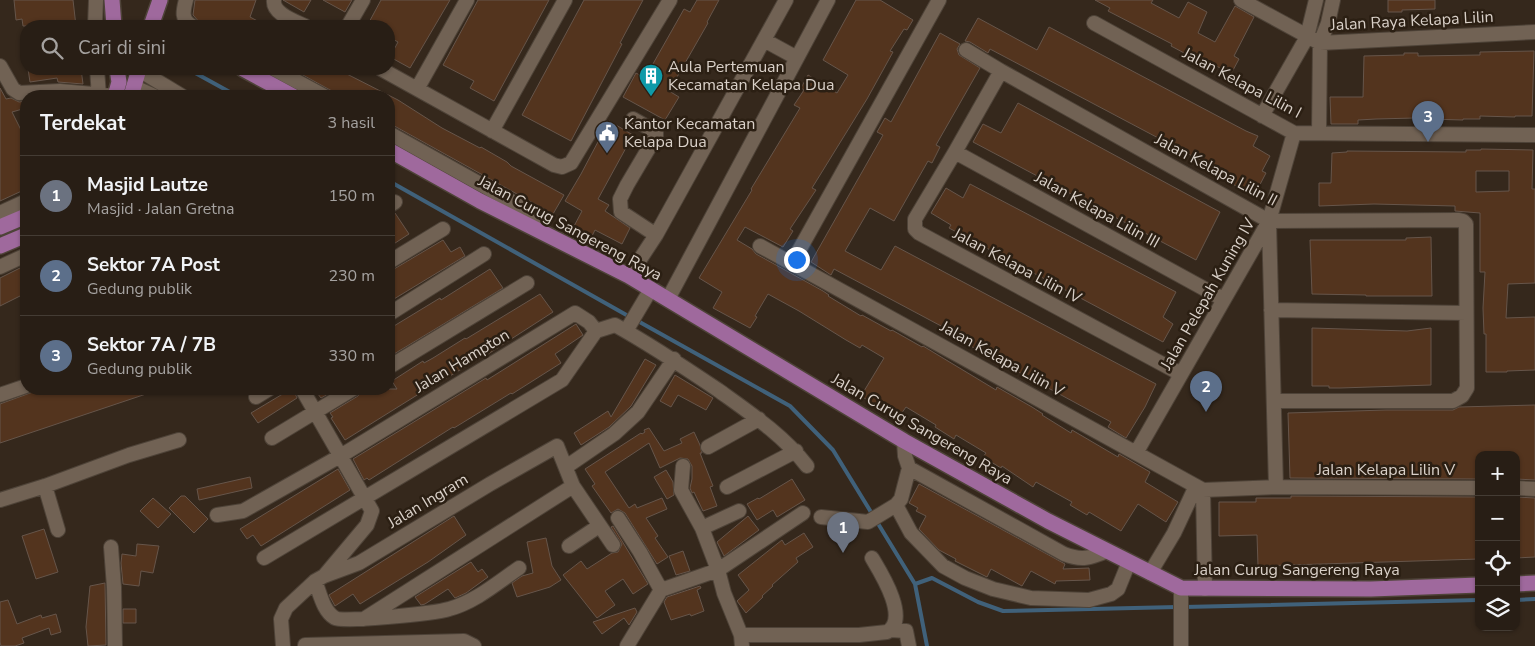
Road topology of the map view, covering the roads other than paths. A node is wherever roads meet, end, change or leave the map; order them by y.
1 (96, 0) edge
2 (112, 0) edge
3 (160, 0) edge
4 (186, 0) edge
5 (363, 0) edge
6 (467, 0) edge
7 (565, 0) edge
8 (670, 0) edge
9 (786, 0) edge
10 (828, 0) edge
11 (939, 0) edge
12 (1241, 0) edge
13 (1316, 0) edge
14 (1333, 0) edge
15 (276, 5) edge
16 (95, 20) edge
17 (114, 20) edge
18 (158, 20) edge
19 (186, 20) edge
20 (297, 20) edge
21 (351, 20) edge
22 (1094, 23) dead end
23 (1535, 32) edge
24 (1307, 37) junction
25 (764, 40) junction
26 (1320, 43) junction
27 (966, 50) dead end
28 (797, 58) junction
29 (0, 66) edge
30 (1000, 71) junction
31 (97, 75) edge
32 (118, 75) edge
33 (138, 75) edge
34 (147, 75) edge
35 (254, 75) edge
36 (285, 75) edge
37 (392, 75) edge
38 (417, 89) junction
39 (99, 90) edge
40 (117, 90) edge
41 (133, 90) edge
42 (172, 90) edge
43 (282, 90) edge
44 (313, 90) edge
45 (20, 93) edge
46 (1262, 116) junction
47 (633, 119) dead end
48 (492, 131) junction
49 (1294, 133) junction
50 (1319, 133) junction
51 (1535, 135) edge
52 (395, 136) edge
53 (955, 152) junction
54 (395, 153) edge
55 (20, 204) edge
56 (0, 213) edge
57 (539, 217) dead end
58 (20, 219) edge
59 (1269, 221) junction
60 (0, 227) edge
61 (443, 229) dead end
62 (656, 235) junction
63 (20, 238) edge
64 (0, 246) edge
65 (760, 246) dead end
66 (484, 254) dead end
67 (20, 258) edge
68 (395, 258) edge
69 (792, 263) junction
70 (0, 267) edge
71 (629, 276) junction
72 (526, 283) dead end
73 (649, 292) junction
74 (1223, 299) junction
75 (668, 300) junction
76 (395, 310) edge
77 (1271, 310) junction
78 (1466, 313) junction
79 (629, 326) junction
80 (596, 331) junction
81 (674, 359) junction
82 (395, 363) edge
83 (1180, 374) junction
84 (20, 388) edge
85 (0, 395) edge
86 (260, 395) edge
87 (306, 395) edge
88 (343, 395) edge
89 (256, 397) dead end
90 (1274, 402) junction
91 (316, 412) junction
92 (759, 418) junction
93 (272, 438) dead end
94 (179, 440) dead end
95 (904, 441) junction
96 (708, 447) dead end
97 (796, 451) junction
98 (1136, 453) junction
99 (342, 455) junction
100 (682, 466) dead end
101 (807, 466) dead end
102 (566, 467) junction
103 (909, 468) junction
104 (44, 486) junction
105 (573, 486) junction
106 (727, 487) dead end
107 (1199, 488) junction
108 (1276, 488) junction
109 (1475, 488) edge
110 (1520, 488) edge
111 (1535, 488) edge
112 (366, 497) junction
113 (0, 500) edge
114 (891, 508) junction
115 (739, 511) dead end
116 (803, 513) dead end
117 (217, 515) dead end
118 (618, 518) dead end
119 (821, 518) dead end
120 (599, 526) junction
121 (702, 528) junction
122 (58, 530) dead end
123 (111, 546) dead end
124 (569, 546) dead end
125 (613, 546) dead end
126 (1108, 551) junction
127 (264, 558) dead end
128 (872, 558) dead end
129 (1129, 562) junction
130 (518, 568) dead end
131 (718, 570) junction
132 (1150, 572) junction
133 (320, 579) junction
134 (1520, 584) edge
135 (1535, 584) edge
136 (1475, 585) edge
137 (1205, 589) junction
138 (661, 590) junction
139 (1181, 592) junction
140 (364, 619) junction
141 (891, 630) junction
142 (741, 641) edge
143 (305, 645) edge
144 (115, 646) edge
145 (283, 646) edge
146 (474, 646) edge
147 (627, 646) edge
148 (908, 646) edge
149 (1181, 646) edge

1 - 16 street
2 - 17 main road
3 - 18 main road
4 - 19 street
5 - 21 street
6 - 38 street
7 - 48 street
8 - 48 street
9 - 25 street
10 - 28 street
11 - 69 street
12 - 24 street, Jalan Raya Kelapa Lilin
13 - 24 street
14 - 26 street
15 - 20 street
22 - 46 street, Jalan Kelapa Lilin I
23 - 26 street, Jalan Raya Kelapa Lilin
24 - 26 street, Jalan Raya Kelapa Lilin
24 - 46 street
25 - 28 street
25 - 62 street
26 - 50 street
27 - 30 street, Jalan Kelapa Lilin II
28 - 75 street
29 - 45 street
30 - 53 street
30 - 59 street, Jalan Kelapa Lilin II
31 - 39 street
32 - 40 main road
33 - 41 main road
34 - 42 street
35 - 43 main road
36 - 44 street
37 - 38 street
38 - 48 street
46 - 49 street, Jalan Kelapa Lilin I
47 - 62 street
49 - 50 street, Jalan Kelapa Lilin I
49 - 59 street
50 - 51 street, Jalan Kelapa Lilin I
52 - 57 street
53 - 74 street, Jalan Kelapa Lilin III
53 - 83 street, Jalan Kelapa Lilin IV
54 - 71 main road, Jalan Curug Sangereng Raya
55 - 56 street
58 - 60 main road
59 - 74 street, Jalan Pelepah Kuning IV
59 - 77 street, Jalan Pelepah Kuning IV
59 - 78 street, Jalan Kelapa Lilin II
61 - 68 street
62 - 71 street
63 - 64 main road
65 - 69 street, Jalan Kelapa Lilin V
66 - 76 street
67 - 70 street
69 - 98 street, Jalan Kelapa Lilin V
71 - 73 main road, Jalan Curug Sangereng Raya
72 - 82 street
73 - 75 main road, Jalan Curug Sangereng Raya
73 - 79 street
74 - 83 street, Jalan Pelepah Kuning IV
75 - 95 main road, Jalan Curug Sangereng Raya
77 - 78 street
77 - 90 street, Jalan Pelepah Kuning IV
78 - 90 street
79 - 80 street
79 - 81 street
80 - 99 street, Jalan Hampton
80 - 112 street
81 - 92 street
81 - 102 street
83 - 98 street, Jalan Pelepah Kuning IV
84 - 85 street
86 - 89 street
87 - 91 street
88 - 91 street
90 - 108 street, Jalan Pelepah Kuning IV
91 - 93 street
91 - 99 street
92 - 96 street
92 - 97 street
94 - 104 street
95 - 103 street
95 - 126 main road, Jalan Curug Sangereng Raya
97 - 101 street
97 - 106 street
98 - 107 street, Jalan Kelapa Lilin V
99 - 112 street
99 - 117 street, Jalan Hampton
100 - 121 street
102 - 105 street
102 - 133 street, Jalan Ingram
103 - 114 street
103 - 126 street
104 - 113 street
104 - 122 street
105 - 120 street
105 - 140 street
107 - 108 street, Jalan Kelapa Lilin V
107 - 132 street
107 - 137 street
108 - 109 street, Jalan Kelapa Lilin V
110 - 111 street
112 - 127 street
112 - 133 street
114 - 119 street
114 - 129 street
115 - 121 street
116 - 131 street
118 - 138 street
120 - 124 street
120 - 125 street
121 - 131 street
123 - 144 street
126 - 129 main road, Jalan Curug Sangereng Raya
128 - 141 street
129 - 132 main road, Jalan Curug Sangereng Raya
130 - 140 street
131 - 138 street
131 - 142 street
132 - 139 main road, Jalan Curug Sangereng Raya
133 - 140 street
133 - 145 street
134 - 135 main road
136 - 137 main road, Jalan Curug Sangereng Raya
137 - 139 main road, Jalan Curug Sangereng Raya
138 - 147 street
139 - 149 street
141 - 142 street
141 - 148 street
143 - 146 street

